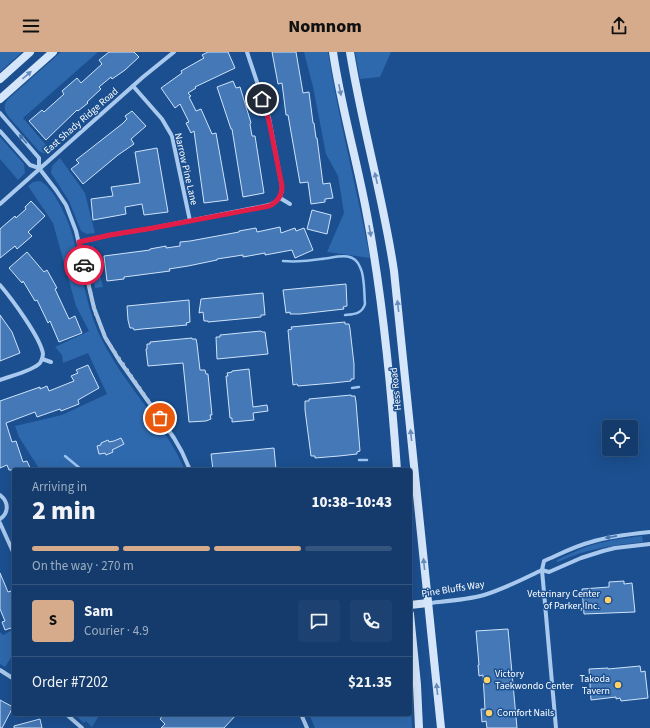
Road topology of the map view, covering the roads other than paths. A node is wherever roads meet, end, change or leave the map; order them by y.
1 (30, 52) edge
2 (53, 52) edge
3 (174, 52) edge
4 (247, 52) edge
5 (333, 52) edge
6 (350, 52) edge
7 (0, 79) edge
8 (133, 86) junction
9 (0, 99) edge
10 (0, 113) edge
11 (0, 131) edge
12 (39, 168) junction
13 (280, 198) junction
14 (0, 204) edge
15 (290, 204) dead end
16 (190, 221) junction
17 (79, 242) junction
18 (0, 285) edge
19 (42, 359) junction
20 (51, 362) dead end
21 (0, 380) edge
22 (189, 468) edge
23 (397, 468) edge
24 (0, 496) edge
25 (0, 519) edge
26 (0, 523) edge
27 (650, 532) edge
28 (650, 544) edge
29 (12, 550) edge
30 (542, 570) junction
31 (428, 603) junction
32 (412, 605) edge
33 (412, 634) edge
34 (0, 670) edge
35 (12, 678) edge
36 (68, 716) edge
37 (302, 716) edge
38 (82, 728) edge
39 (307, 728) edge
40 (419, 728) edge
41 (441, 728) edge
42 (556, 728) edge

1 - 7 main road
9 -> 2 main road
3 - 8 street, East Shady Ridge Road
4 - 13 street
5 -> 23 main road, Hess Road
31 -> 6 main road, Hess Road
8 - 12 street, East Shady Ridge Road
8 - 16 street, Narrow Pine Lane
12 -> 10 street
11 - 12 street
12 - 14 street, East Shady Ridge Road
12 - 17 street
13 - 15 street
13 - 16 street
16 - 17 street
17 - 22 street
18 - 19 street
19 - 20 street
19 - 21 street
24 - 25 street
26 - 29 street
27 -> 30 street, Pine Bluffs Way
28 - 30 street, Pine Bluffs Way
30 - 31 street, Pine Bluffs Way
30 - 42 street
31 - 32 main road, Pine Bluffs Way
41 -> 31 main road, Hess Road
33 - 40 main road
34 - 35 street
36 - 38 street
37 - 39 street

